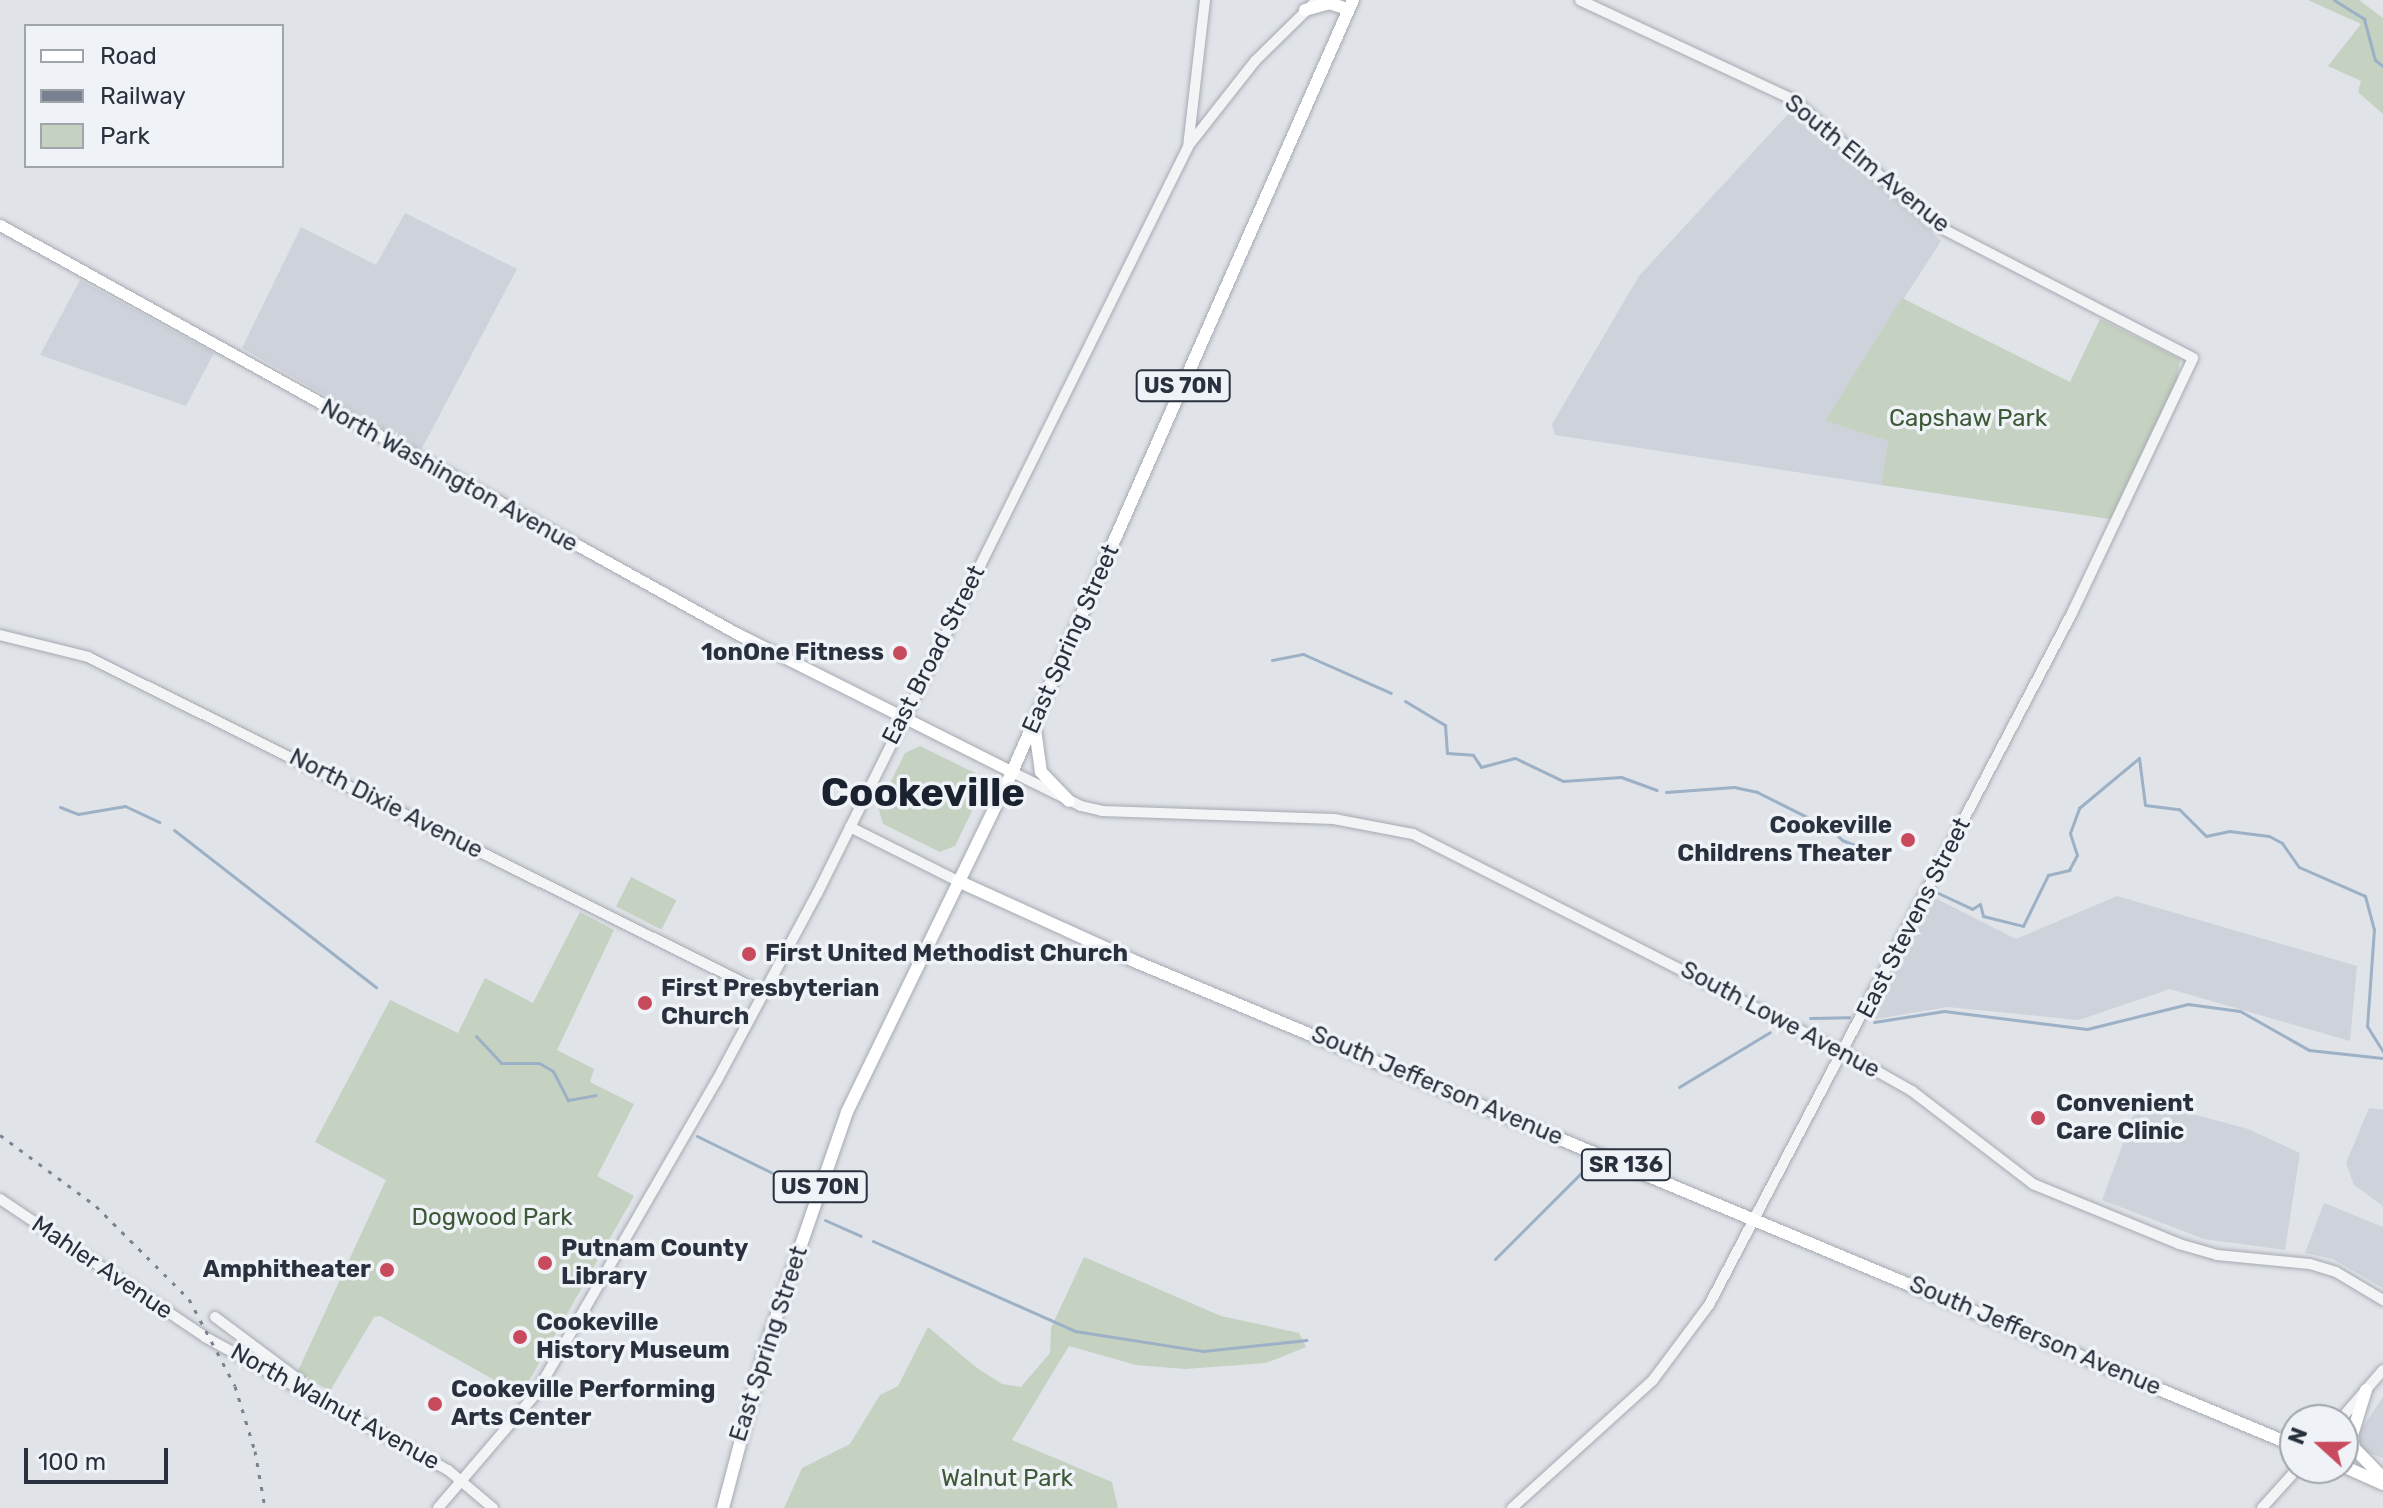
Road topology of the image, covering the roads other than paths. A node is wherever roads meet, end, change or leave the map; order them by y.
1 (1205, 0) edge
2 (1317, 0) edge
3 (1580, 0) edge
4 (1350, 5) edge
5 (1305, 10) junction
6 (1188, 147) junction
7 (0, 225) edge
8 (2193, 358) joint
9 (0, 635) edge
10 (903, 717) junction
11 (1035, 722) junction
12 (1012, 772) junction
13 (1069, 801) junction
14 (850, 827) junction
15 (958, 881) junction
16 (764, 993) junction
17 (1845, 1053) junction
18 (0, 1199) edge
19 (1758, 1218) junction
20 (2380, 1298) edge
21 (2383, 1309) edge
22 (215, 1317) dead end
23 (205, 1337) joint
24 (2383, 1360) edge
25 (2383, 1370) edge
26 (2366, 1390) junction
27 (328, 1401) junction
28 (2354, 1404) edge
29 (2279, 1439) edge
30 (2359, 1472) edge
31 (2383, 1481) edge
32 (460, 1483) junction
33 (2284, 1484) edge
34 (438, 1508) edge
35 (493, 1508) edge
36 (723, 1508) edge
37 (1512, 1508) edge
38 (2262, 1508) edge

1 - 6 street, East Broad Street
2 - 5 street
3 - 8 street, South Elm Avenue
4 - 5 main road
4 - 11 main road, East Spring Street / US 70N
5 - 6 street
6 - 10 street, East Broad Street
7 - 10 main road, North Washington Avenue
8 - 17 street, East Stevens Street
9 - 16 street, North Dixie Avenue
10 - 12 main road, North Washington Avenue
10 - 14 street, East Broad Street
11 - 12 main road, East Spring Street / US 70N
11 - 13 main road
12 - 13 street, South Lowe Avenue
12 - 15 main road, East Spring Street / US 70N
13 - 17 street, South Lowe Avenue
14 - 15 street, South Jefferson Avenue
14 - 16 street, East Broad Street
15 - 19 main road, South Jefferson Avenue / SR 136
15 - 36 main road, East Spring Street / US 70N
16 - 32 street, East Broad Street
17 - 19 street, East Stevens Street
17 - 20 street, South Lowe Avenue
18 - 23 street, Mahler Avenue
19 - 29 main road, South Jefferson Avenue / SR 136
19 - 37 street, East Stevens Street
20 - 21 street
22 - 27 street
23 - 27 street, North Walnut Avenue
24 - 26 street
25 - 26 street
26 - 28 street
26 - 31 main road
27 - 32 street, North Walnut Avenue
30 - 31 main road
32 - 34 street, East Broad Street
32 - 35 street, North Walnut Avenue
33 - 38 street

